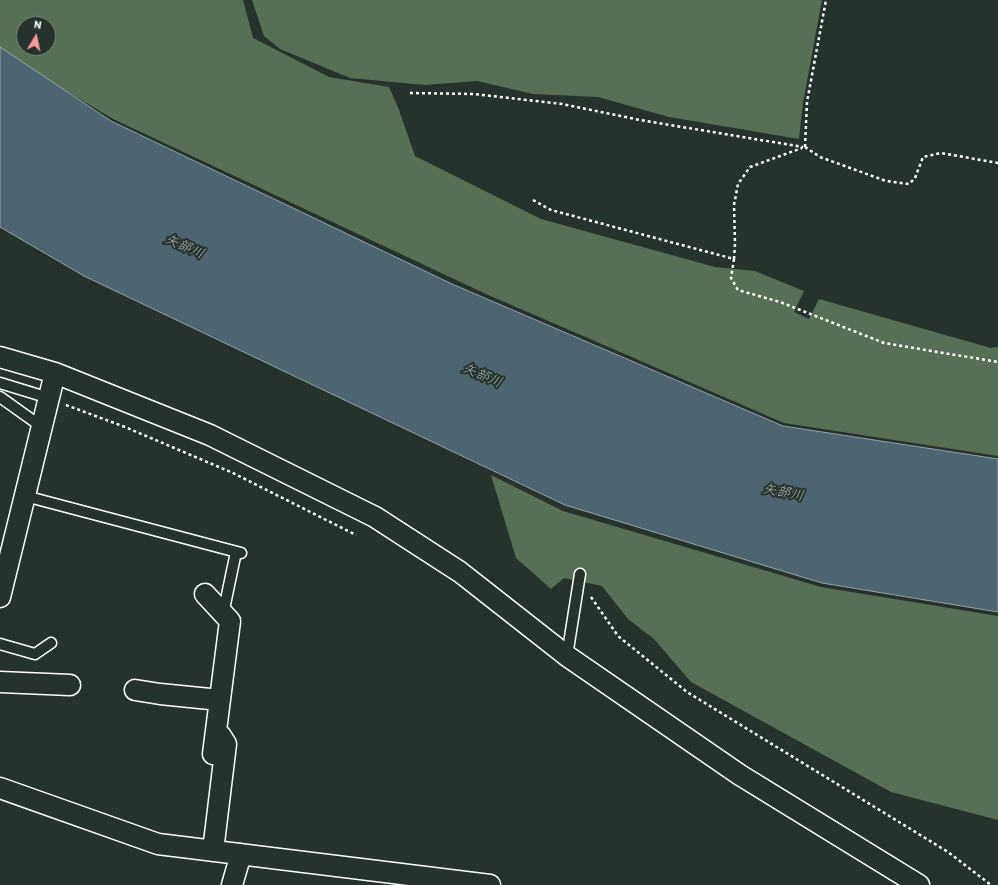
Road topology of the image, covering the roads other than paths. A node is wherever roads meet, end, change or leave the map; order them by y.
1 (0, 357) edge
2 (55, 373) junction
3 (0, 383) edge
4 (0, 397) edge
5 (49, 398) junction
6 (42, 427) junction
7 (25, 496) junction
8 (5, 551) edge
9 (579, 577) road end
10 (205, 594) dead end
11 (0, 597) edge
12 (224, 614) junction
13 (51, 643) dead end
14 (0, 644) edge
15 (567, 656) junction
16 (0, 682) edge
17 (70, 685) dead end
18 (135, 690) dead end
19 (220, 700) junction
20 (0, 788) edge
21 (213, 851) junction
22 (241, 854) junction
23 (426, 882) edge
24 (232, 885) edge
25 (490, 885) edge
26 (919, 885) edge

1 - 2 street
2 - 5 street
2 - 15 street
3 - 5 lane
4 - 6 lane
5 - 6 street
6 - 7 street
7 - 8 street
7 - 12 lane
8 - 11 street
9 - 15 lane
10 - 12 street
12 - 19 street
13 - 14 lane
15 - 26 street
16 - 17 street
18 - 19 street
19 - 21 street
20 - 21 street
21 - 22 street
22 - 23 street
22 - 24 street
23 - 25 street

